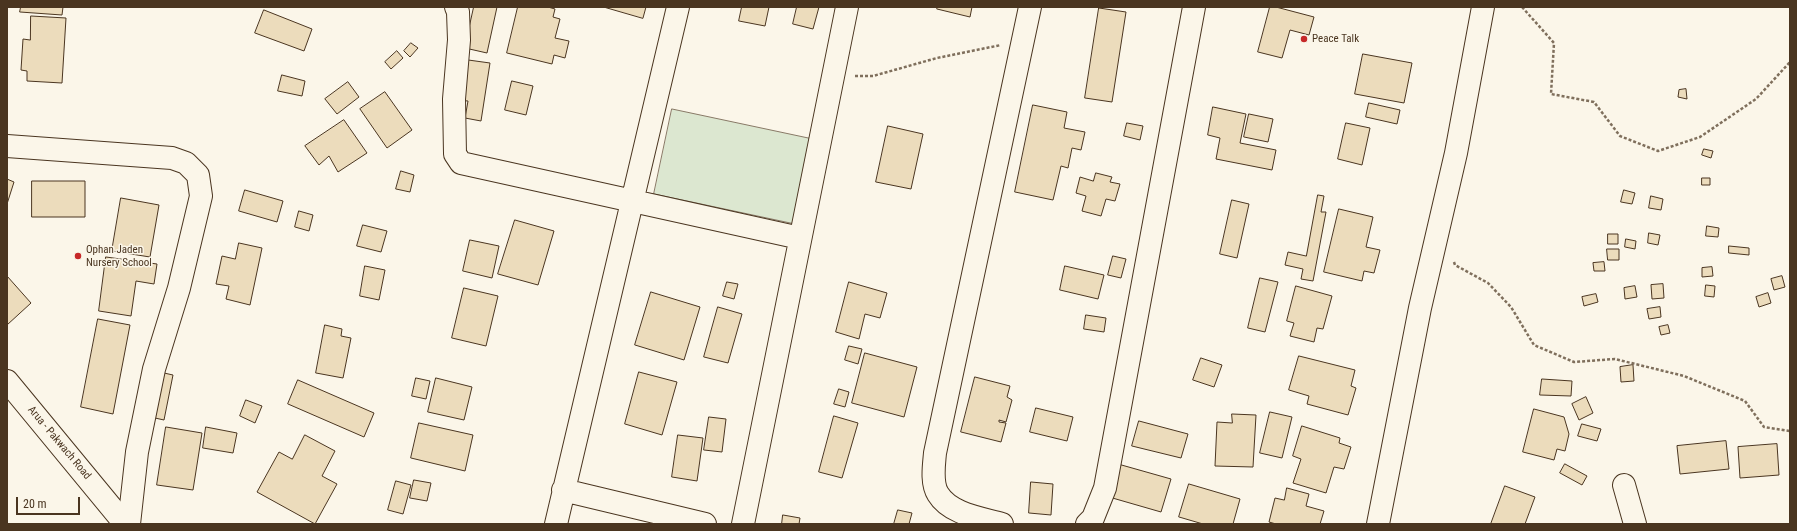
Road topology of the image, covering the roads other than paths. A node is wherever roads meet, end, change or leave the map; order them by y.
1 (456, 7) edge
2 (678, 7) edge
3 (847, 7) edge
4 (1030, 7) edge
5 (1194, 7) edge
6 (1483, 7) edge
7 (7, 146) edge
8 (632, 200) junction
9 (800, 238) junction
10 (7, 381) edge
11 (1624, 486) dead end
12 (563, 490) junction
13 (125, 524) edge
14 (129, 524) edge
15 (556, 524) edge
16 (705, 524) edge
17 (743, 524) edge
18 (1002, 524) edge
19 (1087, 524) edge
20 (1378, 524) edge
21 (1636, 524) edge

1 - 8 street
2 - 8 street
3 - 9 street
4 - 18 street
5 - 19 street
6 - 20 street
7 - 14 street
8 - 9 street
8 - 12 street
9 - 17 street
10 - 13 street, Arua - Pakwach Road
11 - 21 street
12 - 15 street
12 - 16 street

